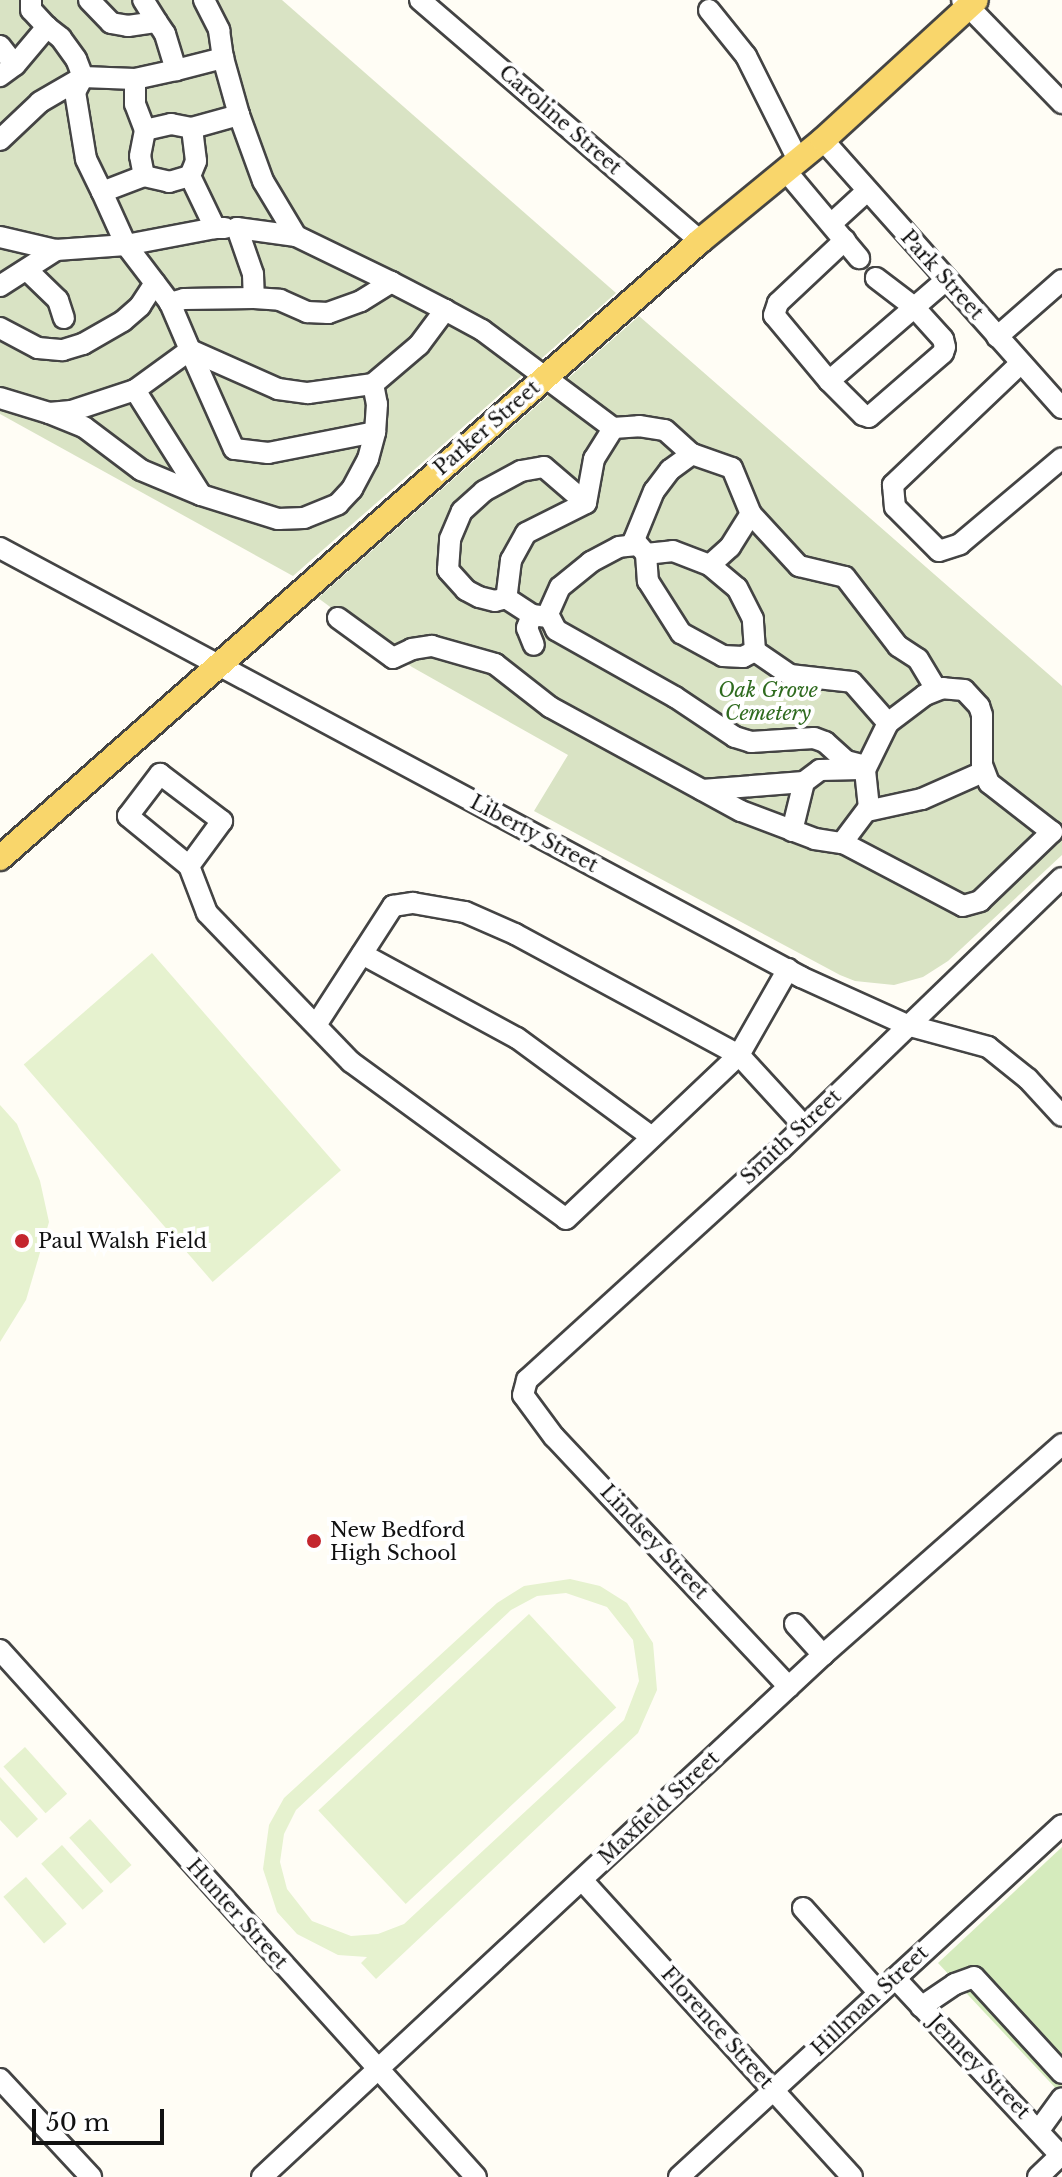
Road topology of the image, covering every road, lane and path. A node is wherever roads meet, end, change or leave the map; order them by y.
1 (89, 0) edge
2 (143, 0) edge
3 (204, 0) edge
4 (420, 0) edge
5 (970, 2) edge
6 (27, 3) edge
7 (709, 10) dead end
8 (157, 22) junction
9 (47, 27) junction
10 (0, 46) edge
11 (223, 58) junction
12 (176, 70) junction
13 (7, 71) edge
14 (83, 77) junction
15 (135, 79) junction
16 (1062, 103) edge
17 (239, 115) junction
18 (192, 128) junction
19 (145, 130) junction
20 (0, 140) edge
21 (823, 140) junction
22 (792, 166) junction
23 (144, 176) junction
24 (190, 176) junction
25 (867, 191) junction
26 (102, 192) junction
27 (831, 224) junction
28 (215, 228) junction
29 (237, 228) junction
30 (296, 236) junction
31 (0, 237) edge
32 (845, 240) junction
33 (700, 241) junction
34 (126, 245) junction
35 (56, 250) junction
36 (859, 258) dead end
37 (27, 270) junction
38 (876, 278) dead end
39 (946, 280) junction
40 (1062, 280) edge
41 (391, 282) junction
42 (155, 283) junction
43 (0, 286) edge
44 (254, 298) junction
45 (170, 303) junction
46 (914, 307) junction
47 (445, 310) junction
48 (64, 318) dead end
49 (0, 328) edge
50 (997, 337) junction
51 (190, 350) junction
52 (1021, 363) junction
53 (545, 377) junction
54 (829, 381) junction
55 (373, 384) junction
56 (135, 390) junction
57 (0, 398) edge
58 (1062, 408) edge
59 (49, 413) junction
60 (613, 428) junction
61 (375, 432) junction
62 (692, 454) junction
63 (1062, 458) edge
64 (201, 495) junction
65 (586, 503) junction
66 (751, 514) junction
67 (0, 548) edge
68 (641, 549) junction
69 (710, 565) junction
70 (506, 598) junction
71 (540, 616) junction
72 (338, 618) dead end
73 (534, 645) dead end
74 (755, 651) junction
75 (219, 666) junction
76 (936, 689) junction
77 (888, 723) junction
78 (865, 768) junction
79 (983, 772) junction
80 (804, 782) junction
81 (702, 790) junction
82 (867, 811) junction
83 (792, 831) junction
84 (842, 843) junction
85 (0, 858) edge
86 (189, 866) junction
87 (1062, 878) edge
88 (362, 954) junction
89 (788, 969) junction
90 (316, 1025) junction
91 (907, 1025) junction
92 (739, 1055) junction
93 (1062, 1116) edge
94 (804, 1126) junction
95 (652, 1137) junction
96 (523, 1395) joint
97 (1062, 1444) edge
98 (795, 1624) dead end
99 (0, 1650) edge
100 (823, 1655) junction
101 (789, 1687) junction
102 (1062, 1825) edge
103 (582, 1880) junction
104 (803, 1908) dead end
105 (895, 1978) junction
106 (879, 1993) junction
107 (921, 2007) junction
108 (376, 2069) junction
109 (1062, 2073) edge
110 (0, 2079) edge
111 (774, 2090) junction
112 (1062, 2098) edge
113 (1039, 2130) junction
114 (1062, 2156) edge
115 (91, 2177) edge
116 (262, 2177) edge
117 (476, 2177) edge
118 (679, 2177) edge
119 (852, 2177) edge
120 (1038, 2177) edge

1 - 8 street
2 - 8 street
3 - 11 street
4 - 33 street, Caroline Street
5 - 16 street
5 - 21 main road, Parker Street
6 - 9 street
7 - 22 street
8 - 12 street
9 - 13 street
9 - 14 street
10 - 13 street
11 - 12 street
11 - 17 street
12 - 15 street
14 - 15 street
14 - 20 street
14 - 26 street
15 - 19 street
17 - 18 street
17 - 30 street
18 - 19 street
18 - 24 street
19 - 23 street
21 - 22 main road, Parker Street
21 - 25 street, Park Street
22 - 27 street
22 - 33 main road, Parker Street
23 - 24 street
23 - 26 street
24 - 28 street
25 - 27 street
25 - 39 street, Park Street
26 - 34 street
27 - 32 street
28 - 29 street
28 - 34 street
29 - 30 street
29 - 44 street
30 - 41 street
31 - 35 street
32 - 36 street
32 - 54 street
33 - 53 main road, Parker Street
34 - 35 street
34 - 42 street
35 - 37 street
37 - 43 street
37 - 48 street
38 - 46 street
39 - 46 street
39 - 50 street, Park Street
40 - 50 street
41 - 44 street
41 - 47 street
42 - 45 street
42 - 49 street
44 - 45 street
45 - 51 street
46 - 54 street
46 - 54 street
47 - 53 street
47 - 55 street
50 - 52 street, Park Street
51 - 55 street
51 - 56 street
51 - 61 street
52 - 58 street, Park Street
52 - 63 street
53 - 60 street
53 - 75 main road, Parker Street
55 - 61 street
56 - 59 street
56 - 64 street
57 - 59 street
59 - 64 street
60 - 62 street
60 - 65 street
61 - 64 street
62 - 66 street
62 - 68 street
65 - 70 street
65 - 70 street
66 - 69 street
66 - 76 street
67 - 75 street, Liberty Street
68 - 69 street
68 - 71 street
68 - 74 street
69 - 74 street
70 - 71 street
71 - 73 street
71 - 78 street
72 - 81 street
74 - 77 street
75 - 85 main road, Parker Street
75 - 89 street, Liberty Street
76 - 77 street
76 - 79 street
77 - 78 street
78 - 80 street
78 - 82 street
79 - 82 street
79 - 84 street
80 - 81 street
80 - 83 street
81 - 83 street
82 - 84 street
83 - 84 street
86 - 86 street
86 - 90 street
87 - 91 street, Smith Street
88 - 90 street
88 - 92 street
88 - 95 street
89 - 91 street, Liberty Street
89 - 92 street
90 - 95 street
91 - 93 street, Liberty Street
91 - 94 street, Smith Street
92 - 94 street
92 - 95 street
94 - 96 street, Smith Street
96 - 101 street, Lindsey Street
97 - 100 street, Maxfield Street
98 - 100 street
99 - 108 street, Hunter Street
100 - 101 street, Maxfield Street
101 - 103 street, Maxfield Street
102 - 105 street, Hillman Street
103 - 108 street, Maxfield Street
103 - 111 street, Florence Street
104 - 106 street
105 - 106 street, Hillman Street
105 - 107 street, Jenney Street
106 - 111 street, Hillman Street
107 - 109 street
107 - 113 street, Jenney Street
108 - 116 street, Maxfield Street
108 - 117 street, Hunter Street
110 - 115 street
111 - 118 street, Hillman Street
111 - 119 street, Florence Street
112 - 113 street
113 - 114 street, Jenney Street
114 - 120 street

